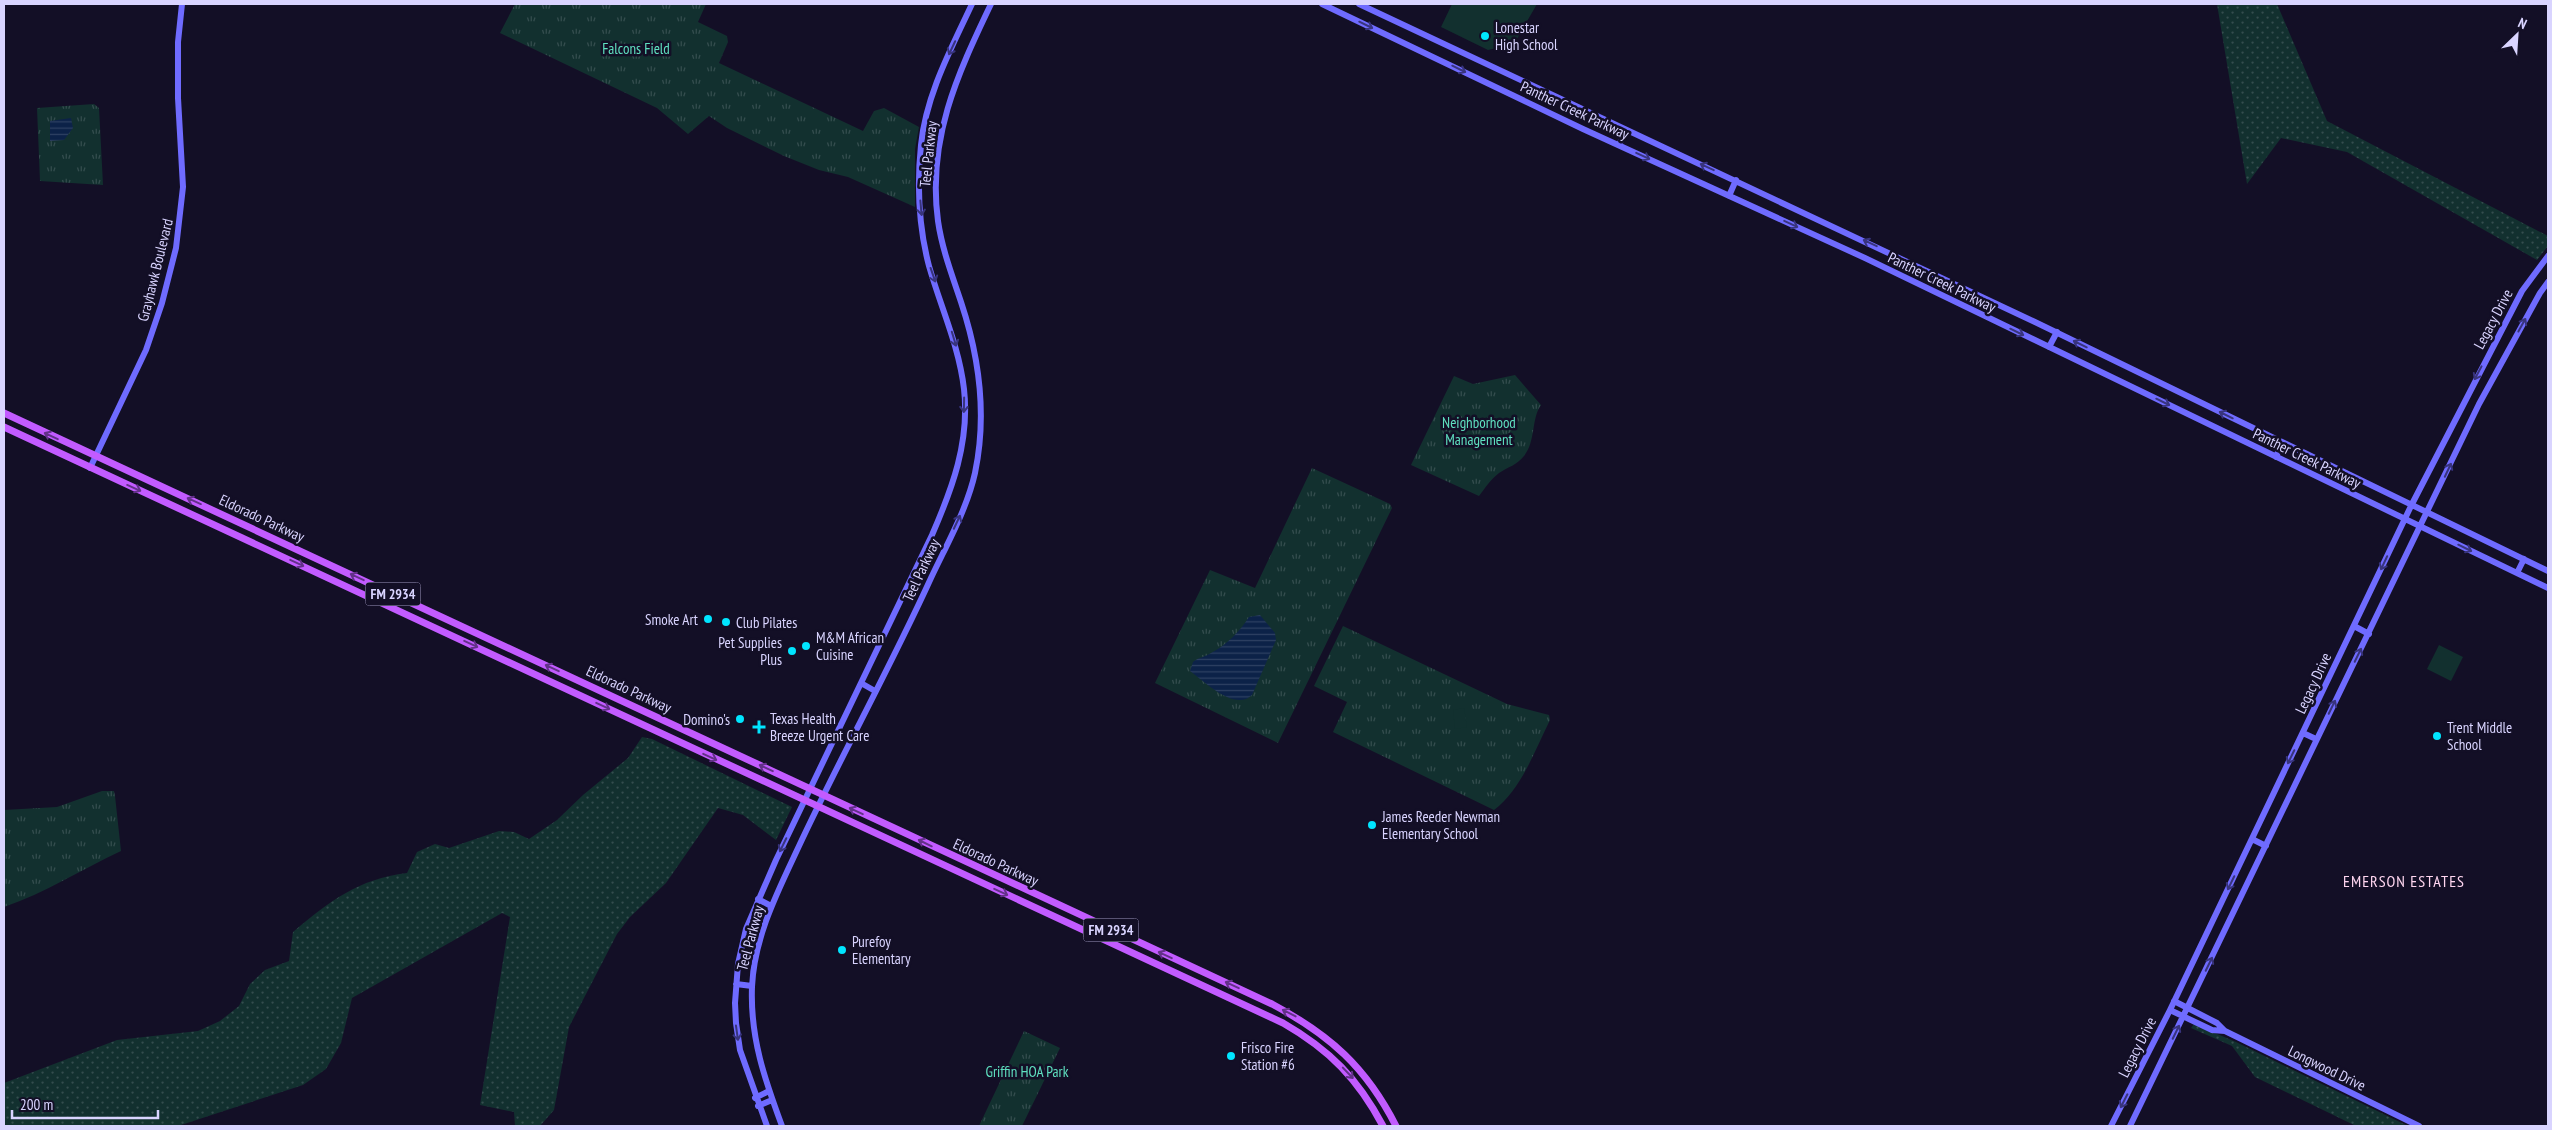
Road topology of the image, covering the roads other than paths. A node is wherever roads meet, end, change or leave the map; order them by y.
1 (182, 4) edge
2 (972, 4) edge
3 (991, 4) edge
4 (1322, 4) edge
5 (1359, 4) edge
6 (1626, 130) junction
7 (1619, 145) junction
8 (1736, 180) junction
9 (1729, 196) junction
10 (2548, 256) edge
11 (2548, 282) edge
12 (2057, 332) junction
13 (2049, 347) junction
14 (4, 414) edge
15 (4, 427) edge
16 (2282, 442) junction
17 (2276, 456) junction
18 (95, 457) junction
19 (90, 468) junction
20 (2411, 506) junction
21 (2428, 514) junction
22 (2405, 519) junction
23 (2421, 527) junction
24 (2524, 560) junction
25 (2548, 571) edge
26 (2517, 573) junction
27 (2548, 588) edge
28 (2354, 626) junction
29 (2369, 634) junction
30 (861, 683) junction
31 (875, 691) junction
32 (691, 733) junction
33 (2303, 733) junction
34 (2316, 739) junction
35 (685, 745) junction
36 (810, 789) junction
37 (823, 795) junction
38 (804, 801) junction
39 (817, 807) junction
40 (2252, 839) junction
41 (2266, 846) junction
42 (758, 898) junction
43 (771, 906) junction
44 (736, 984) junction
45 (752, 986) junction
46 (1263, 1000) junction
47 (2174, 1001) junction
48 (2188, 1008) junction
49 (2170, 1010) junction
50 (1258, 1011) junction
51 (2183, 1017) junction
52 (2225, 1031) junction
53 (769, 1092) junction
54 (755, 1098) junction
55 (772, 1100) junction
56 (758, 1106) junction
57 (767, 1126) edge
58 (782, 1126) edge
59 (1383, 1126) edge
60 (1396, 1126) edge
61 (2111, 1126) edge
62 (2130, 1126) edge
63 (2418, 1126) edge

1 - 18 main road, Grayhawk Boulevard
2 -> 30 main road, Teel Parkway
31 -> 3 main road, Teel Parkway
4 -> 7 main road, Panther Creek Parkway
5 - 6 main road, Panther Creek Parkway
6 - 7 main road
8 -> 6 main road, Panther Creek Parkway
7 -> 9 main road, Panther Creek Parkway
8 - 9 main road
12 -> 8 main road, Panther Creek Parkway
9 -> 13 main road, Panther Creek Parkway
10 -> 20 main road, Legacy Drive
21 -> 11 main road, Legacy Drive
12 - 13 main road
16 -> 12 main road, Panther Creek Parkway
13 -> 17 main road, Panther Creek Parkway
18 -> 14 main road, Eldorado Parkway / FM 2934
15 - 19 main road, Eldorado Parkway / FM 2934
16 - 17 main road
16 - 20 main road, Panther Creek Parkway
17 - 22 main road, Panther Creek Parkway
18 - 19 main road, Grayhawk Boulevard
32 -> 18 main road, Eldorado Parkway / FM 2934
19 -> 35 main road, Eldorado Parkway / FM 2934
20 - 21 main road, Panther Creek Parkway
20 - 22 main road, Legacy Drive
21 - 23 main road, Legacy Drive
21 - 24 main road, Panther Creek Parkway
22 - 23 main road, Panther Creek Parkway
22 -> 28 main road, Legacy Drive
23 -> 26 main road, Panther Creek Parkway
23 - 29 main road, Legacy Drive
24 - 25 main road, Panther Creek Parkway
24 - 26 main road
26 - 27 main road, Panther Creek Parkway
28 - 29 main road
28 - 33 main road, Legacy Drive
34 -> 29 main road, Legacy Drive
30 - 31 main road
30 - 36 main road, Teel Parkway
31 - 37 main road, Teel Parkway
32 - 35 main road
36 -> 32 main road, Eldorado Parkway / FM 2934
33 - 34 main road
33 -> 40 main road, Legacy Drive
34 - 41 main road, Legacy Drive
35 -> 38 main road, Eldorado Parkway / FM 2934
36 - 37 main road, Eldorado Parkway / FM 2934
36 - 38 main road, Teel Parkway
37 - 39 main road, Teel Parkway
46 -> 37 main road, Eldorado Parkway / FM 2934
38 - 39 main road, Eldorado Parkway / FM 2934
38 -> 42 main road, Teel Parkway
39 - 43 main road, Teel Parkway
39 -> 50 main road, Eldorado Parkway / FM 2934
40 - 41 main road
40 -> 47 main road, Legacy Drive
48 -> 41 main road, Legacy Drive
42 - 43 main road
42 - 44 main road, Teel Parkway
43 - 45 main road, Teel Parkway
44 - 45 main road
44 -> 54 main road, Teel Parkway
45 - 53 main road, Teel Parkway
46 - 50 main road
60 -> 46 main road, Eldorado Parkway / FM 2934
47 - 48 main road, Longwood Drive
47 - 49 main road, Legacy Drive
48 - 51 main road, Legacy Drive
48 - 52 main road, Longwood Drive
49 - 51 main road, Longwood Drive
49 -> 61 main road, Legacy Drive
50 -> 59 main road, Eldorado Parkway / FM 2934
51 - 52 main road, Longwood Drive
62 -> 51 main road, Legacy Drive
52 - 63 main road, Longwood Drive
53 - 54 main road
53 - 55 main road, Teel Parkway
54 - 56 main road, Teel Parkway
55 - 56 main road
55 - 58 main road, Teel Parkway
56 - 57 main road, Teel Parkway

